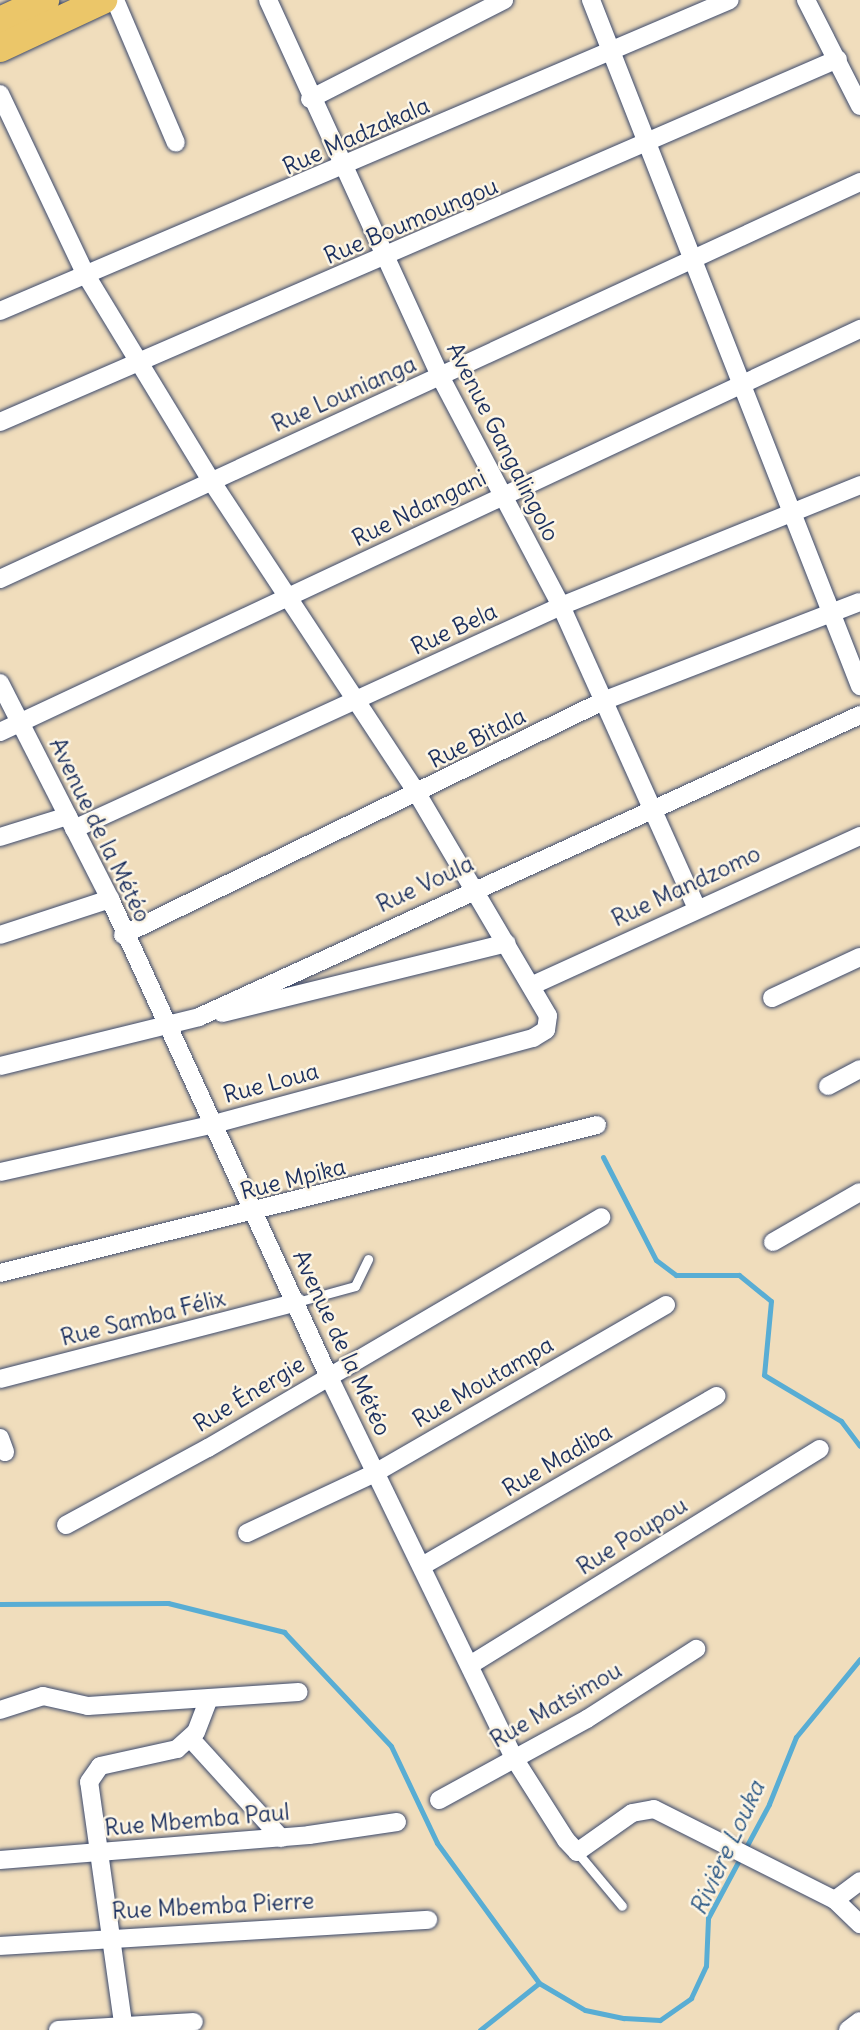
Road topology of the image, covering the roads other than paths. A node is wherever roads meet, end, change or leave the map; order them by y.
1 (45, 0) edge
2 (103, 0) edge
3 (115, 0) edge
4 (268, 0) edge
5 (504, 0) edge
6 (591, 0) edge
7 (730, 0) edge
8 (806, 0) edge
9 (0, 21) edge
10 (0, 48) edge
11 (613, 52) junction
12 (838, 60) junction
13 (0, 94) edge
14 (310, 99) junction
15 (860, 106) edge
16 (176, 143) dead end
17 (647, 146) junction
18 (344, 167) junction
19 (860, 182) edge
20 (384, 258) junction
21 (690, 259) junction
22 (86, 275) junction
23 (0, 311) edge
24 (860, 328) edge
25 (139, 363) junction
26 (440, 378) junction
27 (744, 386) junction
28 (0, 422) edge
29 (211, 479) junction
30 (860, 485) edge
31 (503, 495) junction
32 (793, 512) junction
33 (0, 579) edge
34 (291, 597) junction
35 (860, 602) edge
36 (561, 606) junction
37 (834, 612) junction
38 (0, 683) edge
39 (860, 686) edge
40 (603, 701) junction
41 (358, 702) junction
42 (860, 715) edge
43 (22, 724) junction
44 (0, 732) edge
45 (418, 795) junction
46 (649, 809) junction
47 (71, 822) junction
48 (860, 836) edge
49 (0, 838) edge
50 (473, 887) junction
51 (110, 899) junction
52 (696, 906) junction
53 (0, 935) edge
54 (123, 935) junction
55 (507, 943) junction
56 (860, 957) edge
57 (533, 985) junction
58 (772, 998) dead end
59 (199, 1017) junction
60 (169, 1027) junction
61 (0, 1066) edge
62 (860, 1069) edge
63 (828, 1086) dead end
64 (215, 1125) junction
65 (597, 1125) dead end
66 (0, 1172) edge
67 (860, 1192) edge
68 (254, 1214) junction
69 (601, 1217) dead end
70 (773, 1242) dead end
71 (368, 1259) dead end
72 (0, 1273) edge
73 (298, 1302) junction
74 (666, 1305) dead end
75 (328, 1375) junction
76 (0, 1379) edge
77 (717, 1396) dead end
78 (820, 1449) dead end
79 (375, 1473) junction
80 (66, 1525) dead end
81 (247, 1533) dead end
82 (422, 1566) junction
83 (696, 1649) dead end
84 (470, 1665) junction
85 (299, 1692) dead end
86 (208, 1701) junction
87 (0, 1710) edge
88 (191, 1739) junction
89 (514, 1758) junction
90 (439, 1800) dead end
91 (397, 1822) dead end
92 (281, 1838) junction
93 (100, 1852) junction
94 (577, 1852) junction
95 (0, 1860) edge
96 (860, 1881) edge
97 (835, 1900) junction
98 (622, 1906) dead end
99 (428, 1920) dead end
100 (860, 1924) edge
101 (113, 1935) junction
102 (0, 1946) edge
103 (860, 2021) edge
104 (194, 2022) dead end
105 (124, 2027) edge
106 (58, 2030) edge
107 (848, 2030) edge

1 - 9 main road
2 - 10 main road
3 - 16 street
4 - 14 street, Avenue Gangalingolo
5 - 14 street
6 - 11 street
7 - 11 street, Rue Madzakala
8 - 12 street
11 - 17 street
11 - 18 street, Rue Madzakala
12 - 15 street
12 - 17 street, Rue Boumoungou
13 - 22 street
14 - 18 street, Avenue Gangalingolo
17 - 20 street, Rue Boumoungou
17 - 21 street
18 - 20 street, Avenue Gangalingolo
18 - 22 street, Rue Madzakala
19 - 21 street, Rue Lounianga
20 - 25 street, Rue Boumoungou
20 - 26 street, Avenue Gangalingolo
21 - 26 street, Rue Lounianga
21 - 27 street
22 - 23 street, Rue Madzakala
22 - 25 street
24 - 27 street, Rue Ndangani
25 - 28 street, Rue Boumoungou
25 - 29 street
26 - 29 street, Rue Lounianga
26 - 31 street, Avenue Gangalingolo
27 - 31 street, Rue Ndangani
27 - 32 street
29 - 33 street, Rue Lounianga
29 - 34 street
30 - 32 street, Rue Bela
31 - 34 street, Rue Ndangani
31 - 36 street, Avenue Gangalingolo
32 - 36 street, Rue Bela
32 - 37 street
34 - 41 street
34 - 43 street, Rue Ndangani
35 - 37 street, Rue Bitala
36 - 40 street, Avenue Gangalingolo
36 - 41 street, Rue Bela
37 - 39 street
37 - 40 street, Rue Bitala
38 - 43 street, Avenue de la Météo
40 - 45 street, Rue Bitala
40 - 46 street, Avenue Gangalingolo
41 - 45 street
41 - 47 street, Rue Bela
42 - 46 street, Rue Voula
43 - 44 street, Rue Ndangani
43 - 47 street, Avenue de la Météo
45 - 50 street
45 - 54 street, Rue Bitala
46 - 50 street, Rue Voula
46 - 52 street, Avenue Gangalingolo
47 - 49 street, Rue Bela
47 - 51 street, Avenue de la Météo
48 - 52 street, Rue Mandzomo
50 - 55 street
50 - 59 street, Rue Voula
51 - 53 street
51 - 54 street, Avenue de la Météo
52 - 57 street, Rue Mandzomo
54 - 60 street, Avenue de la Météo
55 - 57 street
55 - 59 street
56 - 58 street
57 - 64 street, Rue Loua
59 - 60 street, Rue Voula
60 - 61 street, Rue Voula
60 - 64 street, Avenue de la Météo
62 - 63 street
64 - 66 street, Rue Loua
64 - 68 street, Avenue de la Météo
65 - 68 street, Rue Mpika
67 - 70 street
68 - 72 street, Rue Mpika
68 - 73 street, Avenue de la Météo
69 - 75 street, Rue Énergie
71 - 73 lane
73 - 75 street, Avenue de la Météo
73 - 76 street, Rue Samba Félix
74 - 79 street, Rue Moutampa
75 - 79 street, Avenue de la Météo
75 - 80 street, Rue Énergie
77 - 82 street, Rue Madiba
78 - 84 street, Rue Poupou
79 - 81 street, Rue Moutampa
79 - 82 street, Avenue de la Météo
82 - 84 street, Avenue de la Météo
83 - 89 street, Rue Matsimou
84 - 89 street, Avenue de la Météo
85 - 86 street
86 - 87 street
86 - 88 street
88 - 92 street
88 - 93 street
89 - 90 street, Rue Matsimou
89 - 94 street, Avenue de la Météo
91 - 92 street, Rue Mbemba Paul
92 - 93 street, Rue Mbemba Paul
93 - 95 street, Rue Mbemba Paul
93 - 101 street
94 - 97 street
94 - 98 lane
96 - 97 street
97 - 100 street
99 - 101 street, Rue Mbemba Pierre
101 - 102 street, Rue Mbemba Pierre
101 - 105 street
103 - 107 street
104 - 105 street
105 - 106 street

